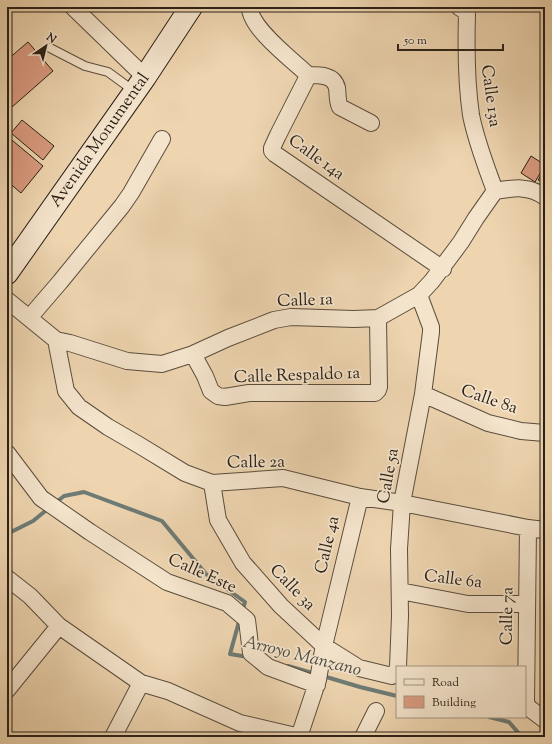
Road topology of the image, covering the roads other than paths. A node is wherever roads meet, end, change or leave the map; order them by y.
1 (74, 7) edge
2 (191, 7) edge
3 (250, 7) edge
4 (459, 7) edge
5 (50, 48) dead end
6 (307, 75) junction
7 (140, 84) junction
8 (371, 123) dead end
9 (162, 139) dead end
10 (495, 191) junction
11 (545, 196) edge
12 (442, 269) junction
13 (7, 274) edge
14 (419, 295) junction
15 (7, 300) edge
16 (29, 318) junction
17 (378, 318) junction
18 (56, 340) junction
19 (193, 354) junction
20 (423, 394) junction
21 (545, 434) edge
22 (7, 453) edge
23 (212, 483) junction
24 (360, 496) junction
25 (402, 503) junction
26 (528, 528) junction
27 (545, 530) edge
28 (7, 578) edge
29 (400, 591) junction
30 (527, 604) junction
31 (59, 626) junction
32 (323, 648) junction
33 (396, 666) edge
34 (396, 671) edge
35 (141, 683) junction
36 (317, 683) junction
37 (7, 690) edge
38 (376, 711) dead end
39 (545, 720) edge
40 (113, 737) edge
41 (299, 737) edge
42 (363, 737) edge

1 - 7 street
2 - 7 main road, Avenida Monumental
3 - 6 street
4 - 10 street, Calle 13a
5 - 7 lane
6 - 8 street
6 - 12 street, Calle 14a
7 - 13 main road, Avenida Monumental
9 - 16 street
10 - 11 street
10 - 12 street, Calle 1a
12 - 14 street, Calle 1a
14 - 17 street, Calle 1a
14 - 20 street, Calle 5a
15 - 16 street, Calle 1a
16 - 18 street, Calle 1a
17 - 19 street, Calle 1a
17 - 19 street, Calle Respaldo 1a
18 - 19 street, Calle 1a
18 - 23 street, Calle 2a
20 - 21 street, Calle 8a
20 - 25 street, Calle 5a
22 - 36 street, Calle Este
23 - 24 street, Calle 2a
23 - 32 street, Calle 3a
24 - 25 street, Calle 2a
24 - 32 street, Calle 4a
25 - 26 street, Calle 2a
25 - 29 street, Calle 5a
26 - 27 street, Calle 2a
26 - 30 street, Calle 7a
28 - 31 street
29 - 30 street, Calle 6a
29 - 33 street, Calle 5a
30 - 39 street, Calle 7a
31 - 35 street
31 - 37 street
32 - 34 street, Calle 3a
32 - 36 street, Calle 4a
35 - 40 street
35 - 41 street
36 - 41 street, Calle 4a
38 - 42 street

